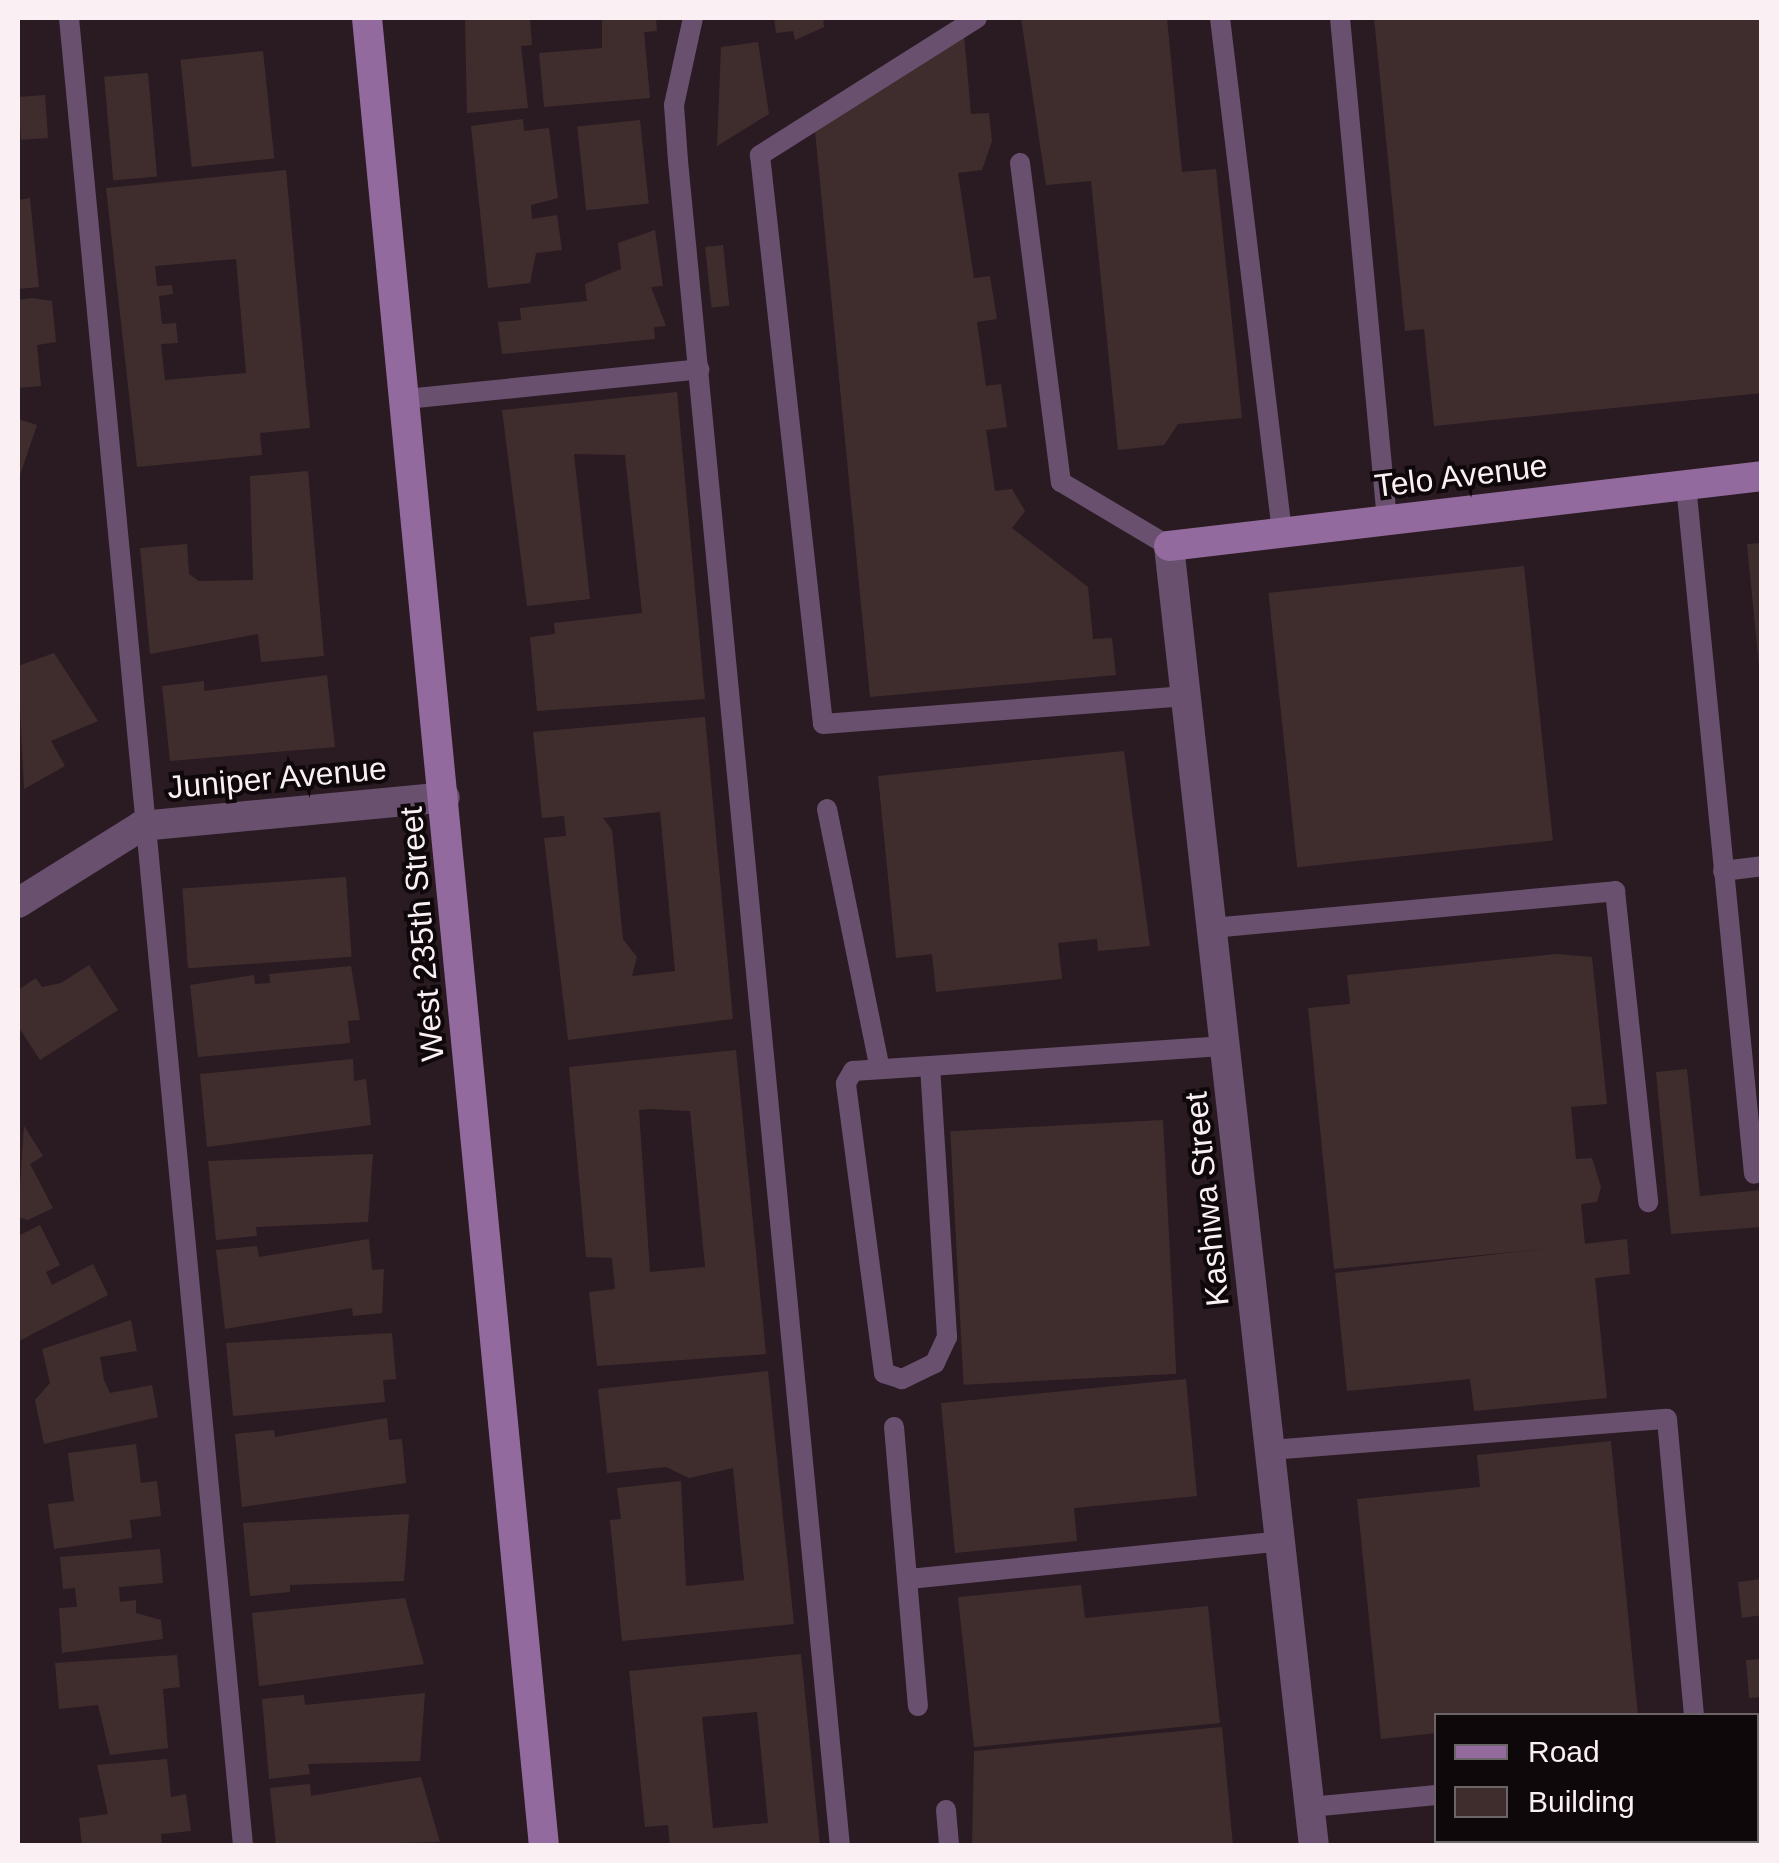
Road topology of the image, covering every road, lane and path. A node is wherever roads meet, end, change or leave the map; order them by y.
1 (69, 18) edge
2 (366, 18) edge
3 (693, 18) edge
4 (977, 18) edge
5 (1220, 18) edge
6 (1340, 18) edge
7 (1020, 163) dead end
8 (699, 369) junction
9 (406, 399) junction
10 (1762, 476) edge
11 (1686, 485) junction
12 (1387, 520) junction
13 (1282, 532) junction
14 (1170, 546) junction
15 (1186, 696) junction
16 (445, 797) junction
17 (827, 810) dead end
18 (141, 826) junction
19 (1762, 866) edge
20 (1723, 870) junction
21 (18, 903) edge
22 (1212, 928) junction
23 (1225, 1046) junction
24 (930, 1066) junction
25 (880, 1070) junction
26 (1754, 1174) dead end
27 (1648, 1202) dead end
28 (894, 1426) dead end
29 (1270, 1450) junction
30 (1280, 1541) junction
31 (909, 1579) junction
32 (918, 1706) dead end
33 (1694, 1713) edge
34 (1434, 1795) edge
35 (1310, 1808) junction
36 (946, 1810) dead end
37 (243, 1846) edge
38 (544, 1846) edge
39 (840, 1846) edge
40 (949, 1846) edge
41 (1314, 1846) edge

1 - 18 lane
2 - 9 street, West 235th Street
3 - 8 lane
4 - 15 lane
5 - 13 lane
6 - 12 lane
7 - 14 lane
8 - 9 lane
8 - 39 lane
9 - 16 street, West 235th Street
10 - 11 street, Telo Avenue
11 - 12 street, Telo Avenue
11 - 20 lane
12 - 13 street, Telo Avenue
13 - 14 street, Telo Avenue
14 - 15 street, Kashiwa Street
15 - 22 street, Kashiwa Street
16 - 18 street, Juniper Avenue
16 - 38 street, West 235th Street
17 - 25 lane
18 - 21 street, Juniper Avenue
18 - 37 lane
19 - 20 lane
20 - 26 lane
22 - 23 street, Kashiwa Street
22 - 27 lane
23 - 24 lane
23 - 29 street, Kashiwa Street
24 - 25 lane
24 - 25 lane
28 - 31 lane
29 - 30 street, Kashiwa Street
29 - 33 lane
30 - 31 lane
30 - 35 street, Kashiwa Street
31 - 32 lane
34 - 35 lane
35 - 41 street, Kashiwa Street
36 - 40 lane

